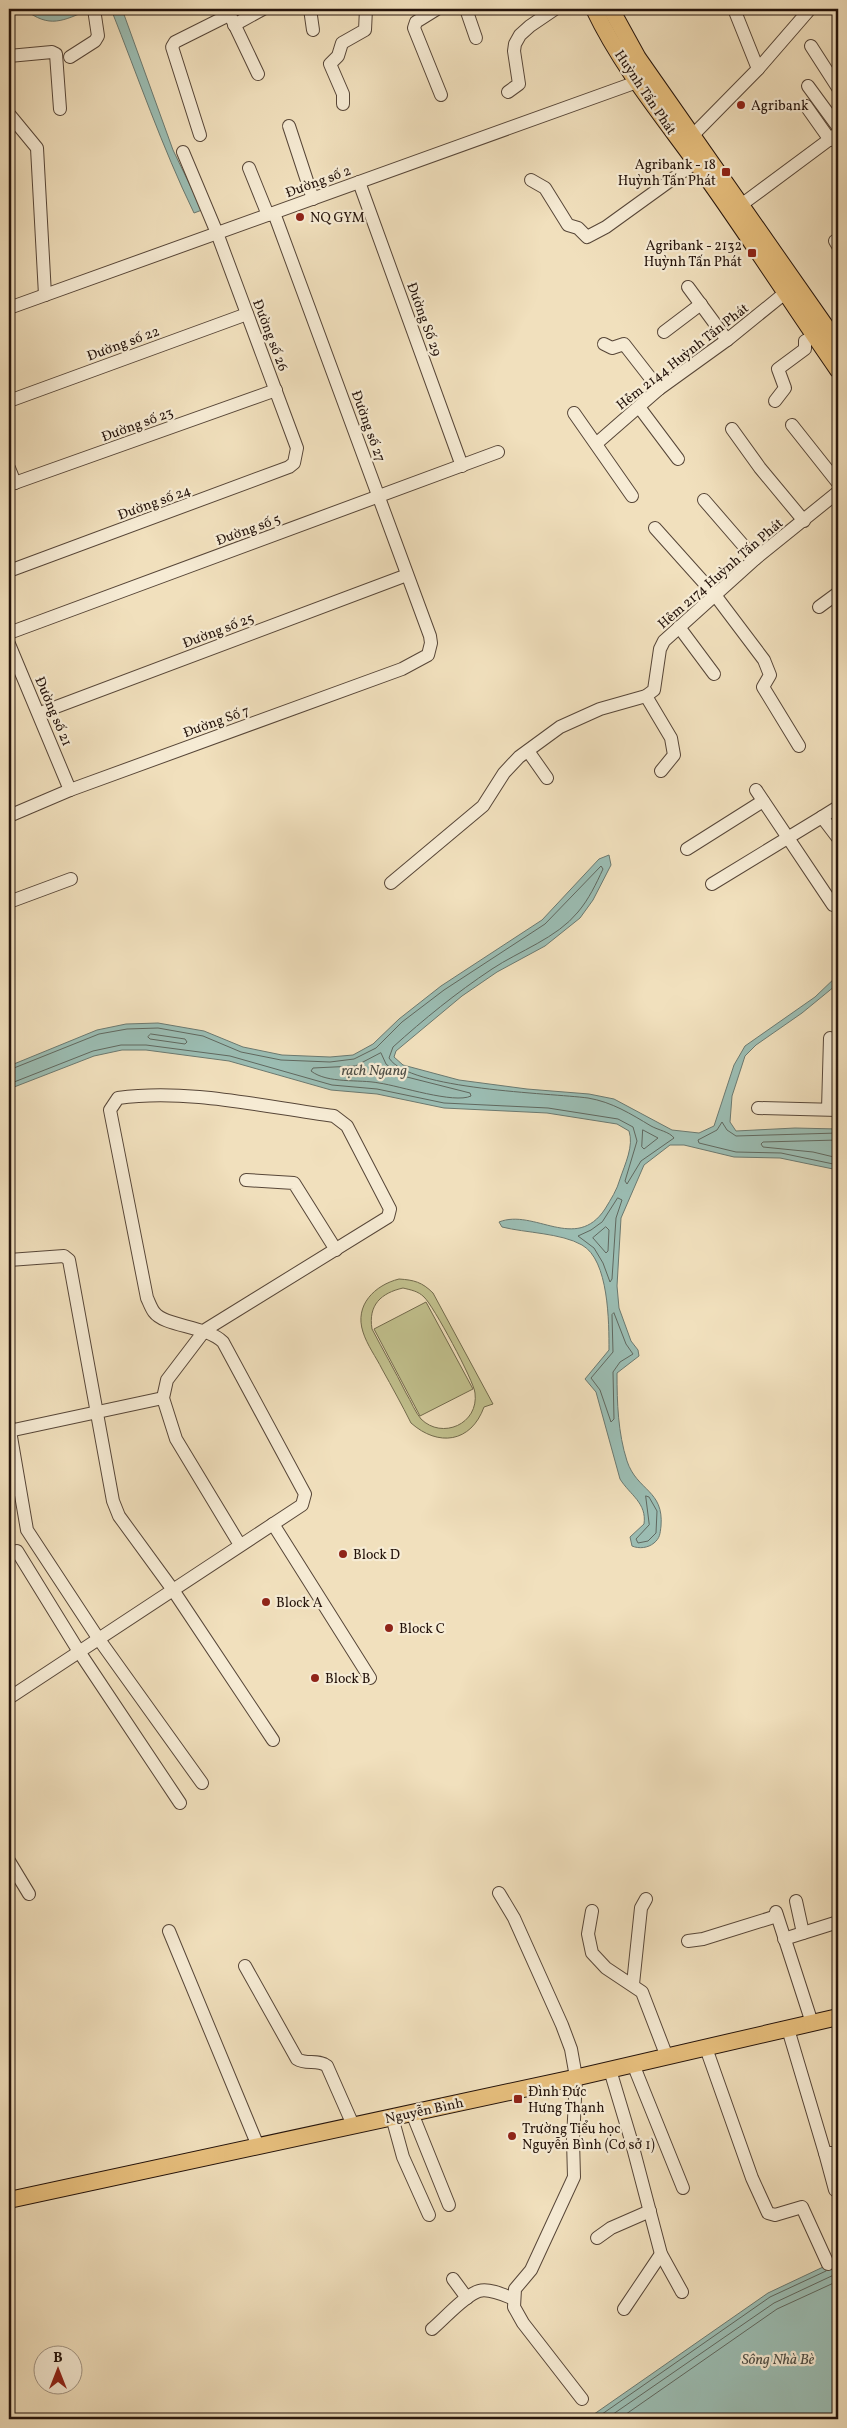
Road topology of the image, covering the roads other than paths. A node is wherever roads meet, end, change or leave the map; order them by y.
1 (94, 9) edge
2 (263, 9) edge
3 (310, 9) edge
4 (366, 9) edge
5 (437, 9) edge
6 (466, 9) edge
7 (555, 9) edge
8 (594, 9) edge
9 (611, 9) edge
10 (734, 9) edge
11 (810, 9) edge
12 (230, 16) edge
13 (313, 30) dead end
14 (476, 38) dead end
15 (811, 46) dead end
16 (9, 56) edge
17 (70, 57) dead end
18 (758, 69) junction
19 (258, 74) dead end
20 (637, 82) junction
21 (808, 86) dead end
22 (838, 88) edge
23 (508, 92) dead end
24 (441, 95) dead end
25 (343, 104) dead end
26 (806, 106) dead end
27 (60, 109) dead end
28 (9, 114) edge
29 (289, 126) dead end
30 (838, 127) edge
31 (200, 135) dead end
32 (692, 136) junction
33 (834, 137) edge
34 (184, 152) dead end
35 (696, 162) junction
36 (248, 168) dead end
37 (531, 180) dead end
38 (359, 182) junction
39 (313, 199) junction
40 (736, 208) junction
41 (269, 210) junction
42 (217, 233) junction
43 (688, 287) dead end
44 (785, 293) junction
45 (45, 295) junction
46 (701, 304) junction
47 (9, 308) edge
48 (247, 314) junction
49 (664, 332) dead end
50 (814, 336) junction
51 (836, 337) edge
52 (727, 340) junction
53 (604, 344) dead end
54 (838, 370) edge
55 (659, 389) junction
56 (276, 390) junction
57 (9, 401) edge
58 (775, 401) dead end
59 (639, 407) junction
60 (574, 413) dead end
61 (792, 425) dead end
62 (732, 430) dead end
63 (597, 443) junction
64 (297, 448) joint
65 (498, 452) dead end
66 (678, 459) dead end
67 (462, 466) junction
68 (9, 468) edge
69 (12, 484) edge
70 (838, 490) edge
71 (632, 496) dead end
72 (378, 497) junction
73 (704, 500) dead end
74 (804, 521) junction
75 (655, 528) dead end
76 (755, 559) junction
77 (9, 571) edge
78 (407, 575) junction
79 (838, 593) edge
80 (715, 596) junction
81 (819, 607) dead end
82 (679, 627) junction
83 (9, 632) edge
84 (9, 644) edge
85 (430, 651) joint
86 (714, 674) dead end
87 (646, 696) junction
88 (40, 713) junction
89 (799, 746) dead end
90 (528, 751) junction
91 (661, 771) dead end
92 (547, 778) dead end
93 (70, 790) junction
94 (838, 806) edge
95 (9, 816) edge
96 (822, 817) junction
97 (838, 838) edge
98 (788, 839) junction
99 (687, 849) dead end
100 (71, 879) dead end
101 (391, 883) dead end
102 (712, 884) dead end
103 (9, 902) edge
104 (838, 906) edge
105 (830, 1038) dead end
106 (758, 1108) dead end
107 (833, 1110) edge
108 (246, 1180) dead end
109 (336, 1250) junction
110 (9, 1260) edge
111 (205, 1330) junction
112 (163, 1398) junction
113 (97, 1412) junction
114 (9, 1429) edge
115 (273, 1524) junction
116 (240, 1545) junction
117 (17, 1551) dead end
118 (172, 1590) junction
119 (98, 1638) junction
120 (78, 1650) junction
121 (370, 1678) dead end
122 (9, 1698) edge
123 (273, 1740) dead end
124 (202, 1783) dead end
125 (180, 1803) dead end
126 (9, 1861) edge
127 (499, 1893) dead end
128 (29, 1894) dead end
129 (646, 1899) dead end
130 (796, 1901) dead end
131 (592, 1911) dead end
132 (838, 1922) edge
133 (169, 1931) dead end
134 (803, 1933) junction
135 (784, 1939) junction
136 (688, 1940) dead end
137 (245, 1966) dead end
138 (633, 1984) junction
139 (838, 2017) edge
140 (812, 2023) junction
141 (788, 2029) junction
142 (706, 2048) junction
143 (667, 2056) junction
144 (634, 2064) junction
145 (610, 2070) junction
146 (576, 2077) junction
147 (412, 2113) junction
148 (392, 2117) junction
149 (353, 2125) junction
150 (258, 2146) junction
151 (832, 2153) edge
152 (683, 2188) dead end
153 (835, 2190) dead end
154 (9, 2200) edge
155 (450, 2205) dead end
156 (650, 2211) junction
157 (429, 2215) dead end
158 (597, 2238) dead end
159 (661, 2254) junction
160 (828, 2264) dead end
161 (453, 2279) dead end
162 (682, 2292) dead end
163 (467, 2298) junction
164 (514, 2298) junction
165 (624, 2309) dead end
166 (432, 2329) dead end
167 (582, 2399) dead end

1 - 17 street
2 - 12 street
3 - 13 street
4 - 25 street
5 - 24 street
6 - 14 street
7 - 23 street
8 - 20 main road, Huỳnh Tấn Phát
9 - 32 main road, Huỳnh Tấn Phát
10 - 18 street
11 - 18 street
12 - 19 street
12 - 31 street
15 - 22 street
16 - 27 street
18 - 32 street
20 - 35 main road, Huỳnh Tấn Phát
20 - 38 street, Đường số 2
21 - 30 street
26 - 33 street
28 - 45 street
29 - 39 street
32 - 40 main road, Huỳnh Tấn Phát
33 - 40 street
34 - 42 street, Đường số 26
35 - 37 street
35 - 40 main road, Huỳnh Tấn Phát
36 - 41 street, Đường số 27
38 - 39 street, Đường số 2
38 - 67 street, Đường Số 29
39 - 41 street, Đường số 2
40 - 44 main road, Huỳnh Tấn Phát
40 - 51 main road, Huỳnh Tấn Phát
41 - 42 street, Đường số 2
41 - 72 street, Đường số 27
42 - 45 street, Đường số 2
42 - 48 street, Đường số 26
43 - 46 street
44 - 50 main road, Huỳnh Tấn Phát
44 - 52 street, Hẻm 2144 Huỳnh Tấn Phát
45 - 47 street, Đường số 2
46 - 49 street
46 - 52 street
48 - 56 street, Đường số 26
48 - 57 street, Đường số 22
50 - 54 main road, Huỳnh Tấn Phát
50 - 58 street
52 - 55 street, Hẻm 2144 Huỳnh Tấn Phát
53 - 55 street
55 - 59 street, Hẻm 2144 Huỳnh Tấn Phát
56 - 64 street, Đường số 26
56 - 69 street, Đường số 23
59 - 63 street, Hẻm 2144 Huỳnh Tấn Phát
59 - 66 street
60 - 63 street
61 - 70 street
62 - 74 street
63 - 71 street
64 - 77 street, Đường số 24
65 - 67 street, Đường số 5
67 - 72 street, Đường số 5
68 - 69 street
70 - 74 street, Hẻm 2174 Huỳnh Tấn Phát
72 - 78 street, Đường số 27
72 - 83 street, Đường số 5
73 - 76 street
74 - 76 street, Hẻm 2174 Huỳnh Tấn Phát
75 - 80 street
76 - 80 street, Hẻm 2174 Huỳnh Tấn Phát
78 - 85 street, Đường số 27
78 - 88 street, Đường số 25
79 - 81 street
80 - 82 street, Hẻm 2174 Huỳnh Tấn Phát
80 - 89 street
82 - 86 street
82 - 87 street, Hẻm 2174 Huỳnh Tấn Phát
84 - 88 street, Đường số 21
85 - 93 street, Đường Số 7
87 - 90 street
87 - 91 street
88 - 93 street, Đường số 21
90 - 92 street
90 - 101 street
93 - 95 street, Đường Số 7
94 - 96 street
96 - 97 street
96 - 98 street
98 - 99 street
98 - 102 street
98 - 104 street
100 - 103 street
105 - 107 street
106 - 107 street
108 - 109 street
109 - 111 street
109 - 111 street
110 - 113 street
111 - 112 street
111 - 115 street
112 - 113 street
112 - 116 street
113 - 114 street
113 - 118 street
114 - 119 street
115 - 116 street
115 - 121 street
116 - 118 street
117 - 120 street
118 - 119 street
118 - 123 street
119 - 120 street
119 - 124 street
120 - 122 street
120 - 125 street
126 - 128 street
127 - 146 street
129 - 138 street
130 - 134 street
131 - 138 street
132 - 134 street
133 - 150 street
134 - 135 street
135 - 136 street
135 - 140 street
137 - 149 street
138 - 143 street
139 - 140 main road, Nguyễn Bình
140 - 141 main road, Nguyễn Bình
141 - 142 main road, Nguyễn Bình
141 - 151 street
142 - 143 main road, Nguyễn Bình
142 - 160 street
143 - 144 main road, Nguyễn Bình
144 - 145 main road, Nguyễn Bình
144 - 152 street
145 - 146 main road, Nguyễn Bình
145 - 156 street
146 - 147 main road, Nguyễn Bình
146 - 164 street
147 - 148 main road, Nguyễn Bình
147 - 155 street
148 - 149 main road, Nguyễn Bình
148 - 157 street
149 - 150 main road, Nguyễn Bình
150 - 154 main road, Nguyễn Bình
151 - 153 street
156 - 158 street
156 - 159 street
159 - 162 street
159 - 165 street
161 - 163 street
163 - 164 street
163 - 166 street
164 - 167 street

